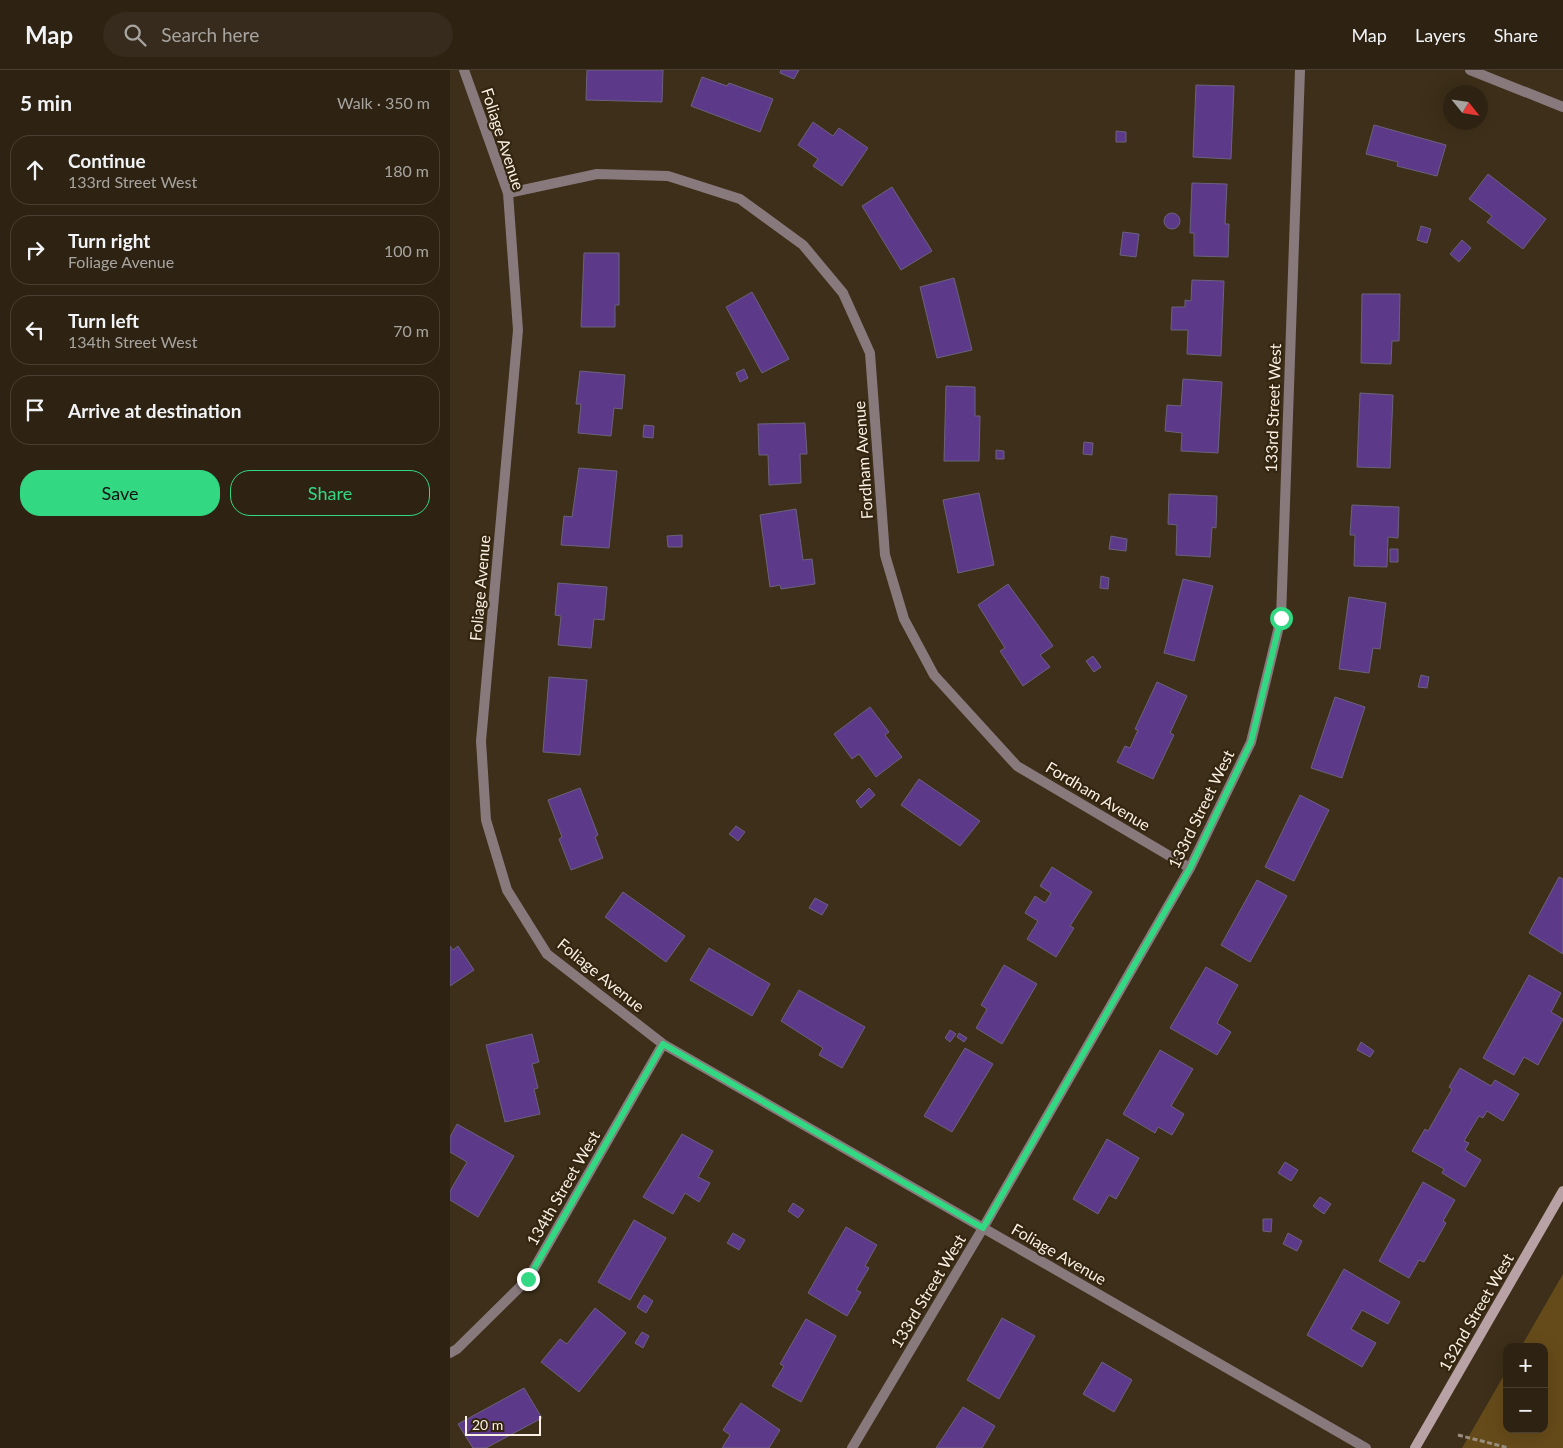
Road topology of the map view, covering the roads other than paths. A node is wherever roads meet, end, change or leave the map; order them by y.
1 (464, 70) edge
2 (1300, 70) edge
3 (1470, 70) edge
4 (1563, 107) edge
5 (508, 194) junction
6 (1190, 868) junction
7 (663, 1044) junction
8 (1563, 1191) edge
9 (983, 1228) junction
10 (450, 1353) edge
11 (852, 1448) edge
12 (1366, 1448) edge
13 (1415, 1448) edge

1 - 5 street, Foliage Avenue
2 - 6 street, 133rd Street West
3 - 4 street
5 - 6 street, Fordham Avenue
5 - 7 street, Foliage Avenue
6 - 9 street, 133rd Street West
7 - 9 street, Foliage Avenue
7 - 10 street, 134th Street West
8 - 13 street, 132nd Street West
9 - 11 street, 133rd Street West
9 - 12 street, Foliage Avenue

